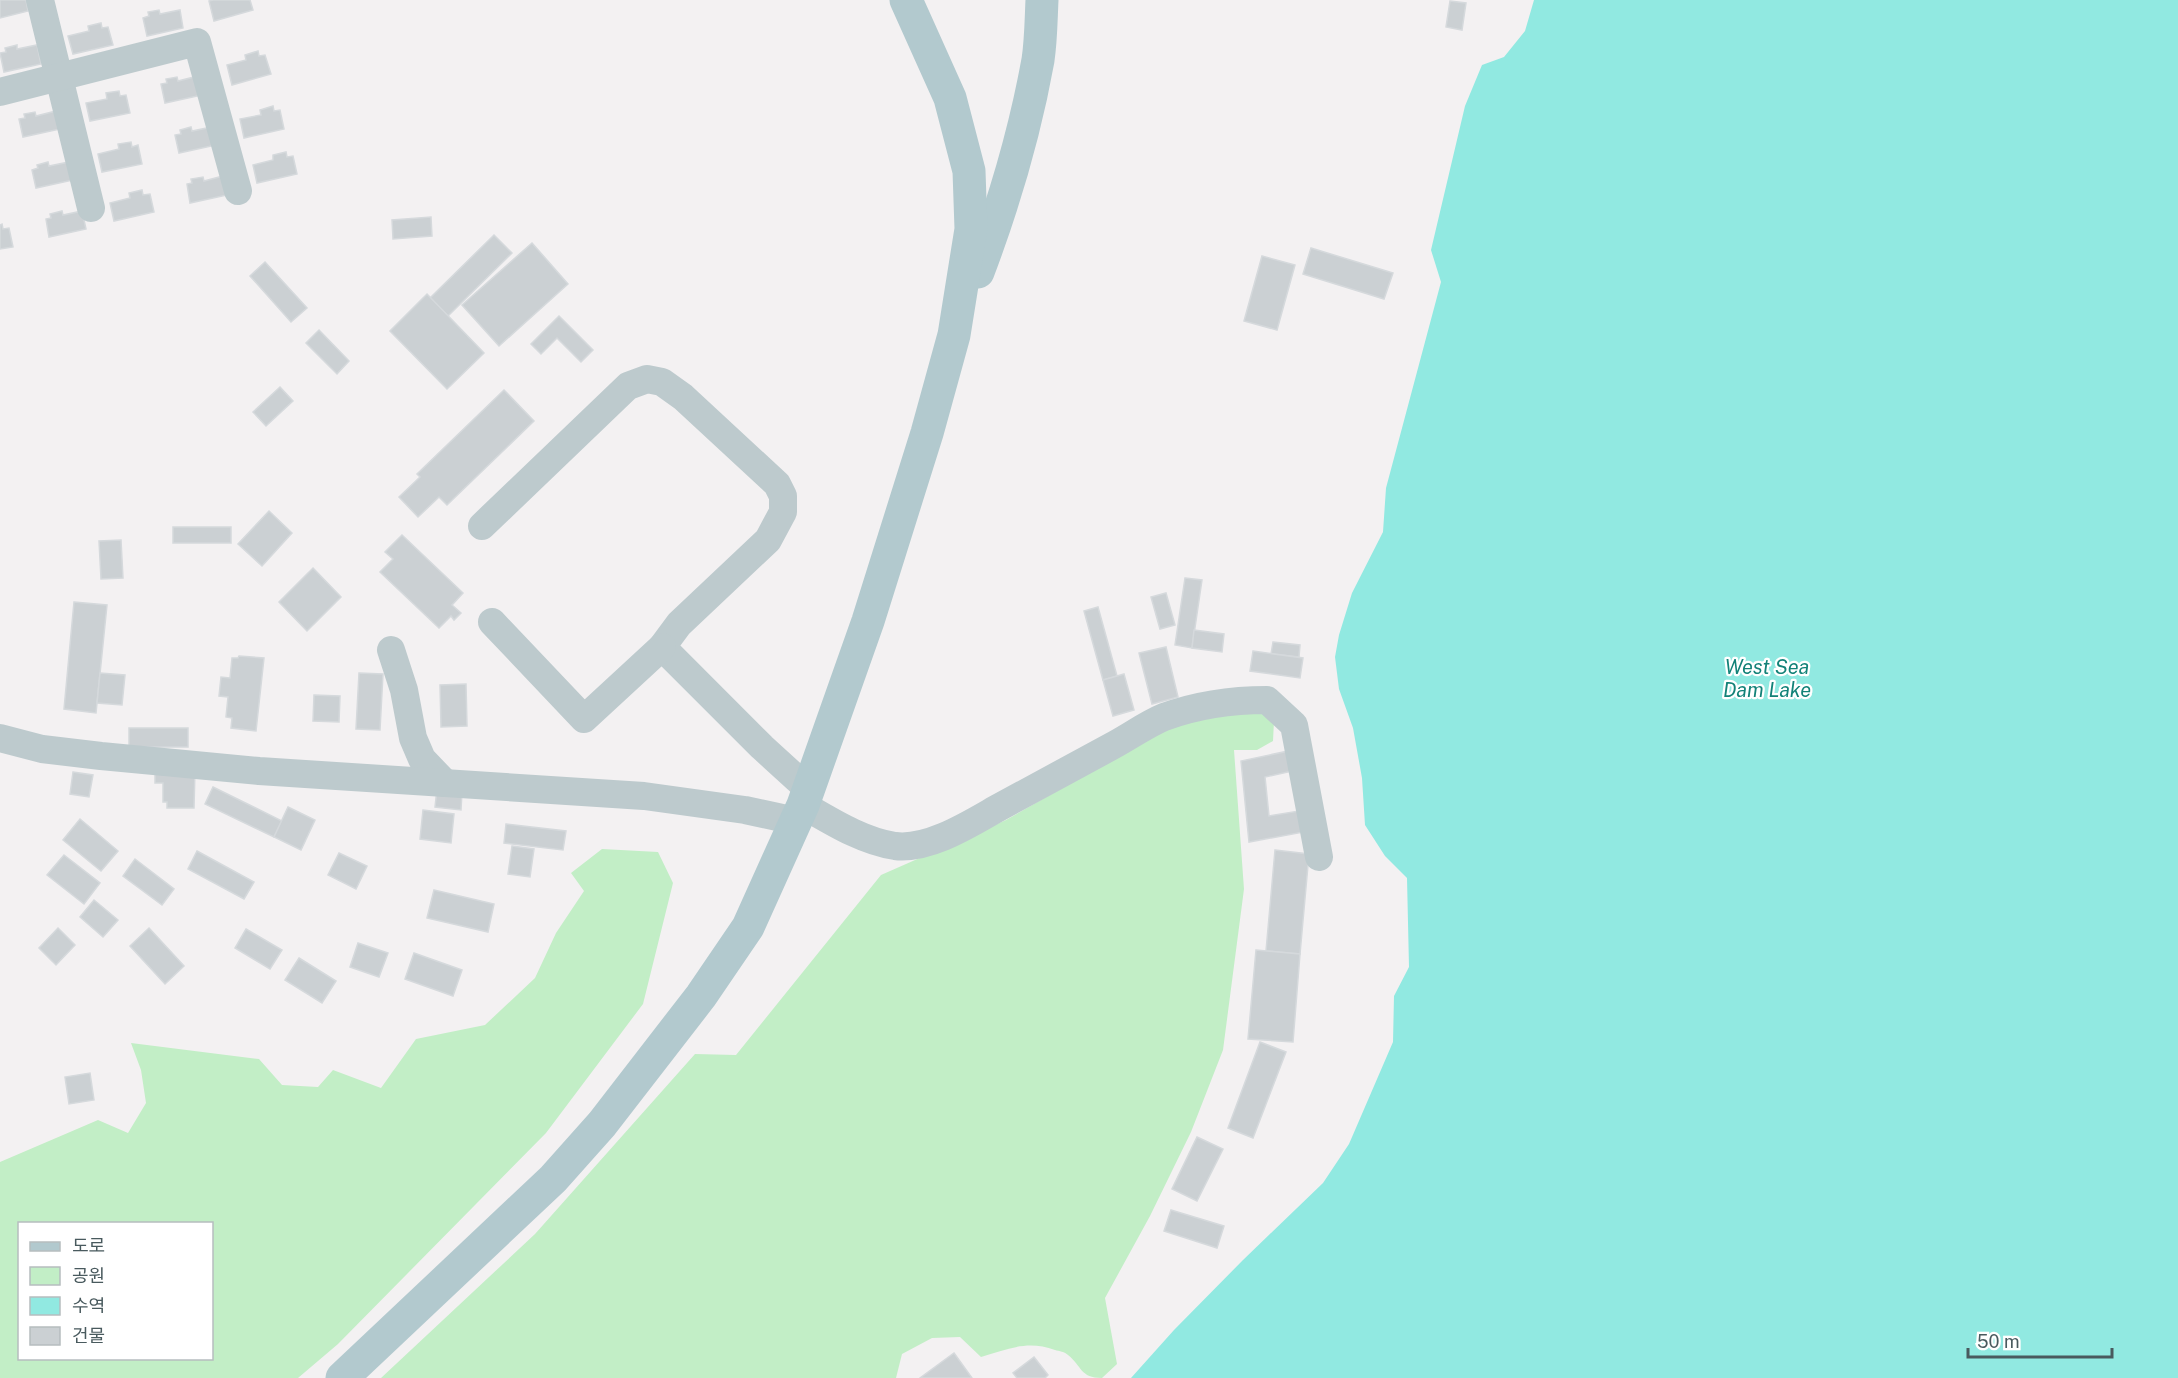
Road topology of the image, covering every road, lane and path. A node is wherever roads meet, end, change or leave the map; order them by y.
1 (39, 0) edge
2 (906, 0) edge
3 (1042, 0) edge
4 (59, 78) junction
5 (0, 92) edge
6 (238, 190) dead end
7 (91, 208) dead end
8 (954, 335) junction
9 (482, 526) dead end
10 (492, 622) dead end
11 (662, 647) junction
12 (391, 650) dead end
13 (0, 738) edge
14 (445, 783) junction
15 (802, 805) junction
16 (1319, 857) dead end
17 (342, 1378) edge

1 - 4 street
2 - 8 main road
3 - 8 main road
4 - 5 street
4 - 6 street
4 - 7 street
8 - 15 main road
9 - 11 street
10 - 11 street
11 - 15 street
12 - 14 street
13 - 14 street
14 - 15 street
15 - 16 street
15 - 17 main road

